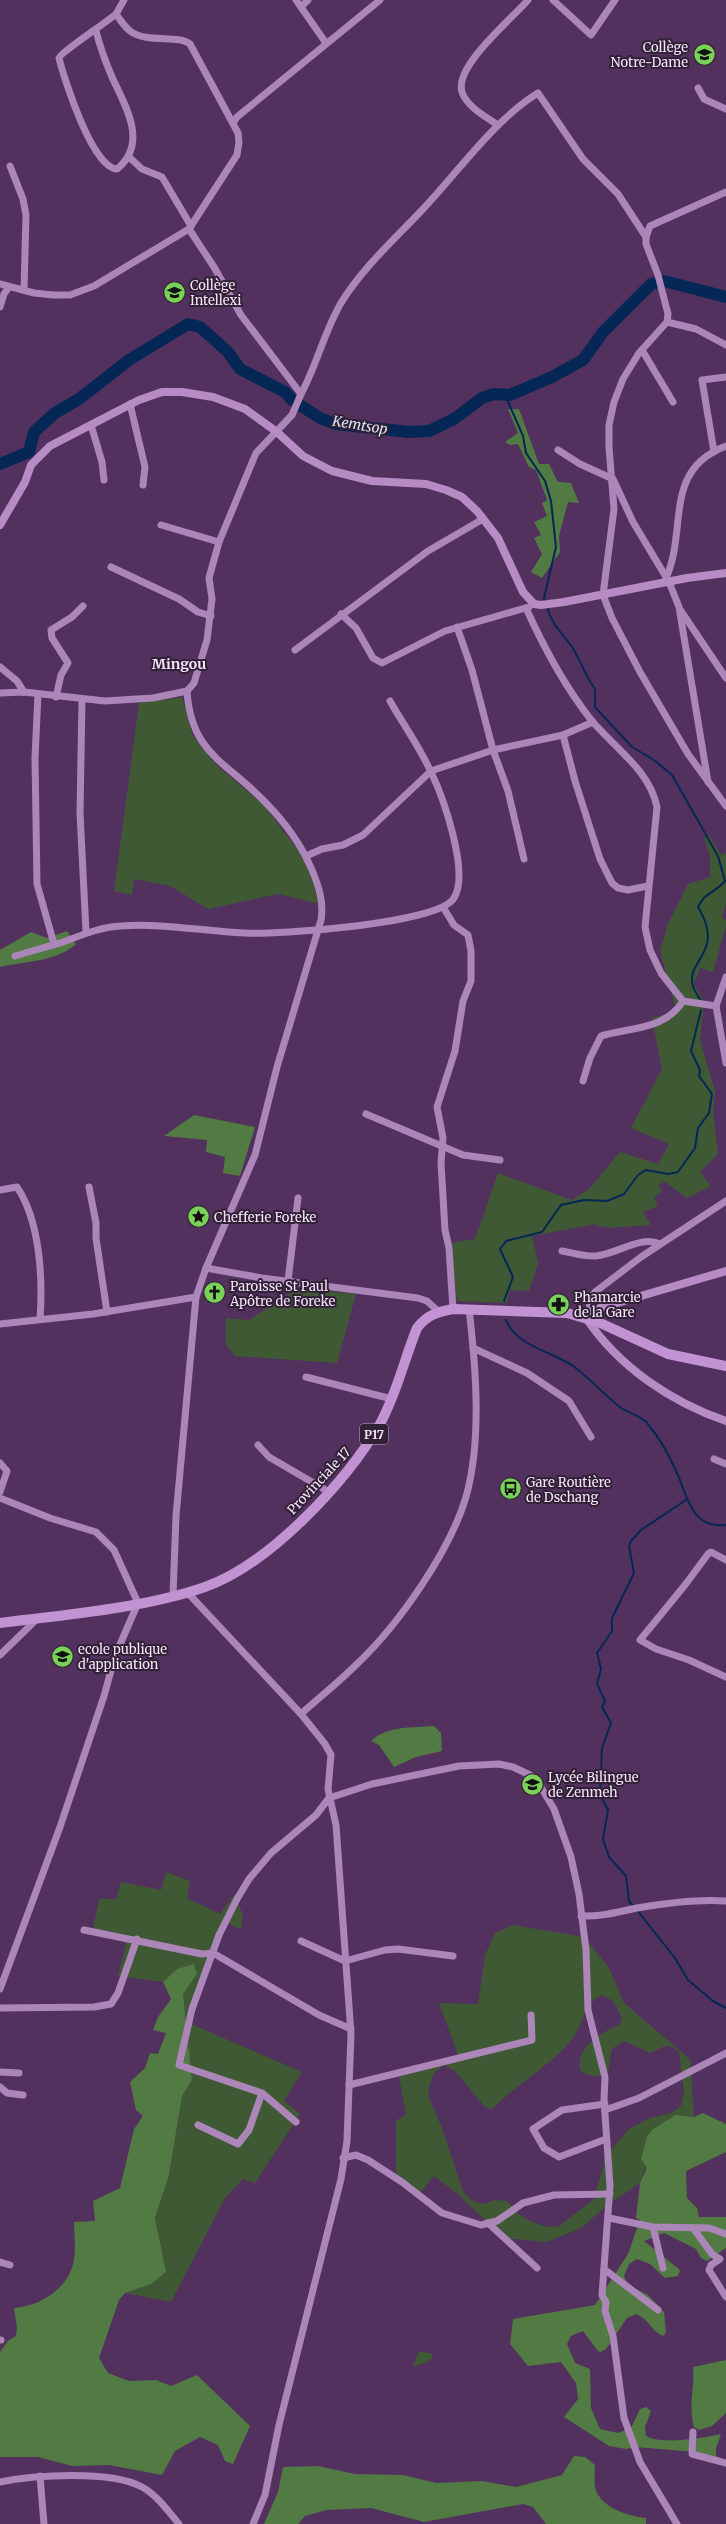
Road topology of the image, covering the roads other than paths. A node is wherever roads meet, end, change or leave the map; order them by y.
1 (124, 0) edge
2 (296, 0) edge
3 (308, 0) edge
4 (380, 0) edge
5 (528, 0) edge
6 (553, 0) edge
7 (615, 0) edge
8 (302, 6) junction
9 (116, 14) junction
10 (96, 31) junction
11 (326, 43) junction
12 (698, 88) dead end
13 (726, 109) edge
14 (233, 123) junction
15 (498, 125) junction
16 (129, 157) junction
17 (10, 166) dead end
18 (726, 192) edge
19 (190, 227) junction
20 (646, 237) junction
21 (0, 284) edge
22 (9, 287) junction
23 (24, 290) junction
24 (0, 307) edge
25 (667, 322) junction
26 (726, 345) edge
27 (642, 350) junction
28 (726, 377) edge
29 (301, 396) junction
30 (673, 402) dead end
31 (130, 404) junction
32 (91, 425) junction
33 (277, 432) junction
34 (726, 446) edge
35 (558, 450) dead end
36 (714, 452) junction
37 (613, 479) junction
38 (104, 480) dead end
39 (143, 485) dead end
40 (483, 519) junction
41 (0, 525) edge
42 (161, 525) dead end
43 (219, 542) junction
44 (111, 567) dead end
45 (726, 573) edge
46 (668, 580) junction
47 (603, 595) junction
48 (537, 604) junction
49 (83, 606) dead end
50 (679, 607) junction
51 (526, 608) junction
52 (342, 614) junction
53 (211, 616) junction
54 (458, 627) junction
55 (295, 650) dead end
56 (0, 667) edge
57 (726, 678) edge
58 (187, 691) junction
59 (24, 692) junction
60 (0, 693) edge
61 (38, 694) junction
62 (56, 697) junction
63 (82, 700) junction
64 (390, 701) dead end
65 (593, 722) junction
66 (563, 735) junction
67 (492, 750) junction
68 (431, 771) junction
69 (708, 782) junction
70 (726, 806) edge
71 (306, 856) junction
72 (524, 859) dead end
73 (648, 886) junction
74 (443, 907) junction
75 (318, 928) junction
76 (86, 932) junction
77 (54, 944) junction
78 (15, 956) dead end
79 (726, 977) edge
80 (683, 1001) junction
81 (716, 1006) junction
82 (726, 1063) edge
83 (583, 1082) dead end
84 (366, 1114) dead end
85 (442, 1146) junction
86 (500, 1160) dead end
87 (88, 1187) dead end
88 (0, 1190) edge
89 (298, 1198) dead end
90 (726, 1201) edge
91 (660, 1244) junction
92 (562, 1251) dead end
93 (206, 1268) junction
94 (726, 1271) edge
95 (288, 1281) junction
96 (196, 1297) junction
97 (453, 1309) junction
98 (469, 1310) junction
99 (107, 1312) junction
100 (438, 1312) junction
101 (588, 1315) junction
102 (40, 1319) junction
103 (0, 1324) edge
104 (473, 1348) junction
105 (726, 1366) edge
106 (306, 1377) dead end
107 (392, 1399) junction
108 (726, 1421) edge
109 (591, 1437) dead end
110 (258, 1445) dead end
111 (714, 1459) dead end
112 (0, 1464) edge
113 (726, 1464) edge
114 (0, 1492) edge
115 (329, 1492) junction
116 (0, 1498) edge
117 (726, 1560) edge
118 (187, 1592) junction
119 (173, 1596) junction
120 (138, 1603) junction
121 (37, 1618) junction
122 (0, 1623) edge
123 (0, 1655) edge
124 (726, 1677) edge
125 (301, 1714) junction
126 (329, 1798) junction
127 (726, 1900) edge
128 (581, 1916) junction
129 (84, 1930) dead end
130 (137, 1939) junction
131 (301, 1941) dead end
132 (213, 1954) junction
133 (453, 1956) dead end
134 (345, 1961) junction
135 (0, 1989) edge
136 (0, 2008) edge
137 (531, 2015) dead end
138 (351, 2029) junction
139 (726, 2053) edge
140 (0, 2072) edge
141 (19, 2073) dead end
142 (349, 2085) junction
143 (0, 2087) edge
144 (262, 2093) junction
145 (22, 2095) dead end
146 (605, 2107) junction
147 (296, 2122) dead end
148 (198, 2125) dead end
149 (606, 2139) junction
150 (343, 2158) junction
151 (610, 2194) junction
152 (609, 2218) junction
153 (488, 2223) junction
154 (653, 2227) junction
155 (692, 2228) junction
156 (726, 2234) edge
157 (0, 2262) edge
158 (10, 2265) dead end
159 (538, 2268) dead end
160 (663, 2268) dead end
161 (604, 2269) junction
162 (726, 2297) edge
163 (658, 2310) dead end
164 (693, 2432) dead end
165 (726, 2463) edge
166 (40, 2476) junction
167 (0, 2482) edge
168 (44, 2524) edge
169 (179, 2524) edge
170 (253, 2524) edge
171 (677, 2524) edge

1 - 9 street
2 - 8 street
3 - 8 street
4 - 11 street
5 - 15 street
6 - 7 street
8 - 11 street
9 - 10 street
9 - 14 street
10 - 16 street
10 - 16 street
11 - 14 street
12 - 13 street
14 - 19 street
15 - 20 street
15 - 29 street
16 - 19 street
17 - 23 street
18 - 20 street
19 - 23 street
19 - 29 street
20 - 25 street
21 - 22 street
22 - 23 street
22 - 24 street
25 - 26 street
25 - 27 street
27 - 30 street
27 - 37 street
28 - 36 street
29 - 33 street
31 - 32 street
31 - 33 street
31 - 39 street
32 - 38 street
32 - 41 street
33 - 40 street
33 - 43 street
34 - 36 street
35 - 37 street
36 - 46 street
37 - 46 street
37 - 47 street
40 - 48 street
40 - 52 street
42 - 43 street
43 - 53 street
44 - 53 street
45 - 46 street
46 - 47 street
46 - 50 street
47 - 48 street
47 - 69 street
48 - 51 street
49 - 62 street
50 - 57 street
50 - 69 street
51 - 54 street
51 - 65 street
52 - 54 street
52 - 55 street
53 - 58 street
54 - 67 street
56 - 59 street
58 - 63 street
58 - 71 street
59 - 60 street
59 - 61 street
61 - 62 street
61 - 77 street
62 - 63 street
63 - 76 street
64 - 68 street
65 - 66 street
65 - 73 street
66 - 67 street
66 - 73 street
67 - 68 street
67 - 72 street
68 - 71 street
68 - 74 street
69 - 70 street
71 - 75 street
73 - 80 street
74 - 75 street
74 - 85 street
75 - 76 street
75 - 93 street
76 - 77 street
77 - 78 street
79 - 81 street
80 - 81 street
80 - 83 street
81 - 82 street
84 - 85 street
85 - 86 street
85 - 97 street
87 - 99 street
88 - 102 street
89 - 95 street
90 - 91 street
91 - 92 street
91 - 101 street
93 - 95 street
93 - 96 street
94 - 101 street
95 - 100 street
96 - 99 street
96 - 119 street
97 - 98 main road, Provinciale 17 / P17
97 - 100 main road, Provinciale 17 / P17
98 - 101 main road, Provinciale 17 / P17
98 - 104 street
99 - 102 street
100 - 107 main road, Provinciale 17 / P17
101 - 105 main road, Provinciale 17 / P17
101 - 108 street
102 - 103 street
104 - 109 street
104 - 125 street
106 - 107 street
107 - 115 main road, Provinciale 17 / P17
110 - 115 street
111 - 113 street
112 - 114 street
115 - 118 main road, Provinciale 17 / P17
116 - 120 street
117 - 124 street
118 - 119 main road, Provinciale 17 / P17
118 - 125 street
119 - 120 main road, Provinciale 17 / P17
120 - 121 main road, Provinciale 17 / P17
120 - 135 street
121 - 122 main road, Provinciale 17 / P17
121 - 123 street
125 - 126 street
126 - 128 street
126 - 132 street
126 - 134 street
127 - 128 street
128 - 146 street
129 - 130 street
130 - 132 street
130 - 136 street
131 - 134 street
132 - 138 street
132 - 144 street
133 - 134 street
134 - 138 street
137 - 142 street
138 - 142 street
139 - 146 street
140 - 141 street
142 - 150 street
143 - 145 street
144 - 147 street
144 - 148 street
146 - 149 street
146 - 149 street
149 - 151 street
150 - 153 street
150 - 170 street
151 - 152 street
151 - 153 street
152 - 154 street
152 - 161 street
153 - 159 street
154 - 155 street
154 - 160 street
155 - 156 street
155 - 162 street
157 - 158 street
161 - 163 street
161 - 171 street
164 - 165 street
166 - 167 street
166 - 168 street
166 - 169 street

